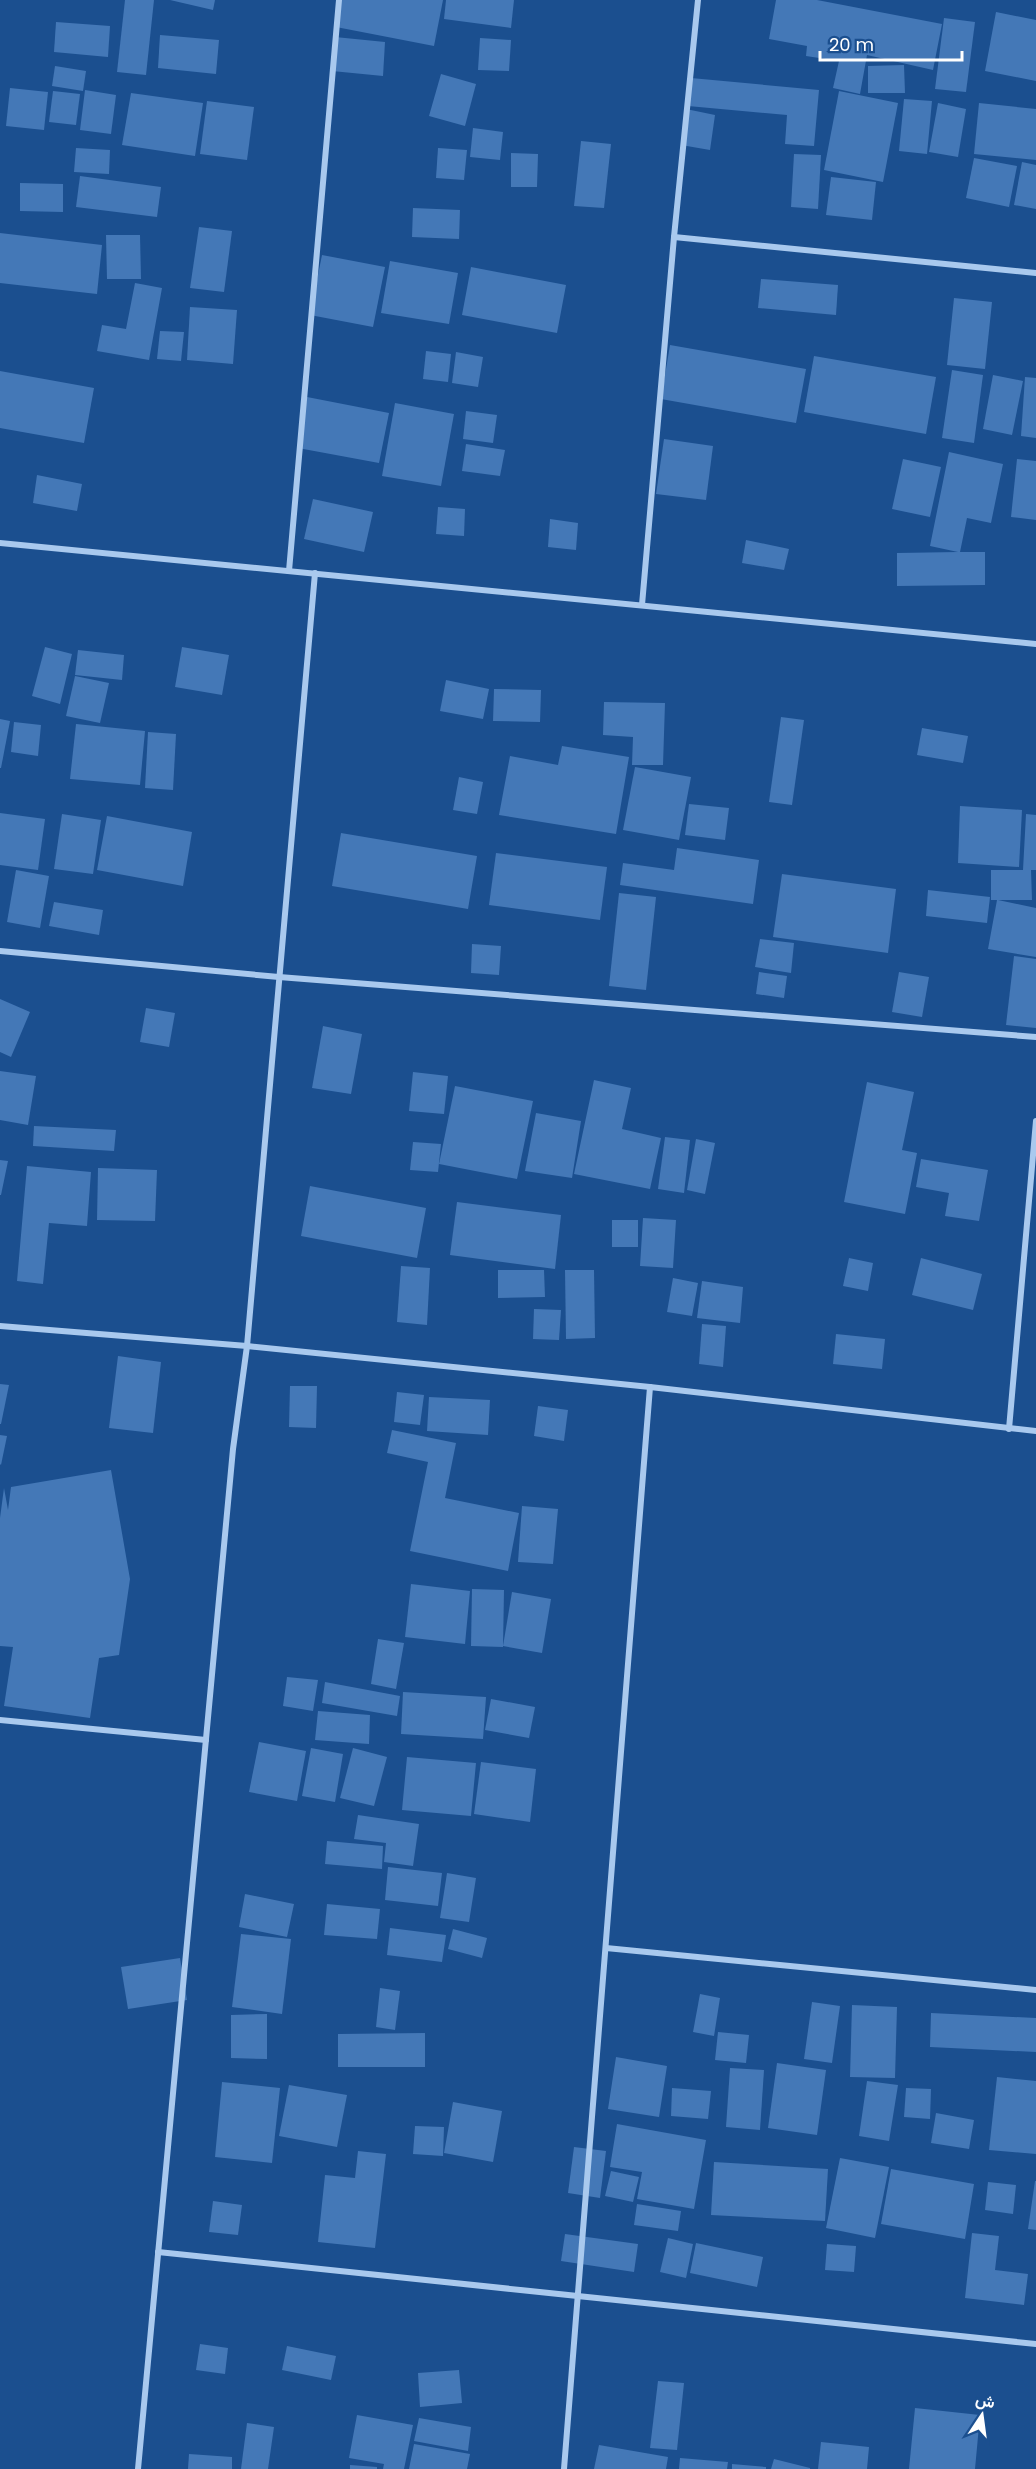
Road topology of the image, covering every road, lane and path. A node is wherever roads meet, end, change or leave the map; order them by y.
1 (339, 0) edge
2 (698, 0) edge
3 (674, 237) junction
4 (1036, 273) edge
5 (0, 543) edge
6 (289, 571) junction
7 (315, 573) junction
8 (642, 605) junction
9 (1036, 644) edge
10 (0, 951) edge
11 (279, 977) junction
12 (1036, 1037) edge
13 (1036, 1121) edge
14 (0, 1326) edge
15 (247, 1346) junction
16 (650, 1387) junction
17 (1009, 1429) junction
18 (1036, 1431) edge
19 (0, 1720) edge
20 (206, 1740) junction
21 (606, 1947) junction
22 (1036, 1990) edge
23 (158, 2252) junction
24 (578, 2296) junction
25 (1036, 2344) edge
26 (138, 2469) edge
27 (564, 2469) edge

1 - 6 street
2 - 3 street
3 - 4 street
3 - 8 street
5 - 6 street
6 - 7 street
7 - 8 street
7 - 11 street
8 - 9 street
10 - 11 street
11 - 12 street
11 - 15 street
13 - 17 street
14 - 15 street
15 - 16 street
15 - 20 street
16 - 17 street
16 - 21 street
17 - 18 street
19 - 20 street
20 - 23 street
21 - 22 street
21 - 24 street
23 - 24 street
23 - 26 street
24 - 25 street
24 - 27 street

